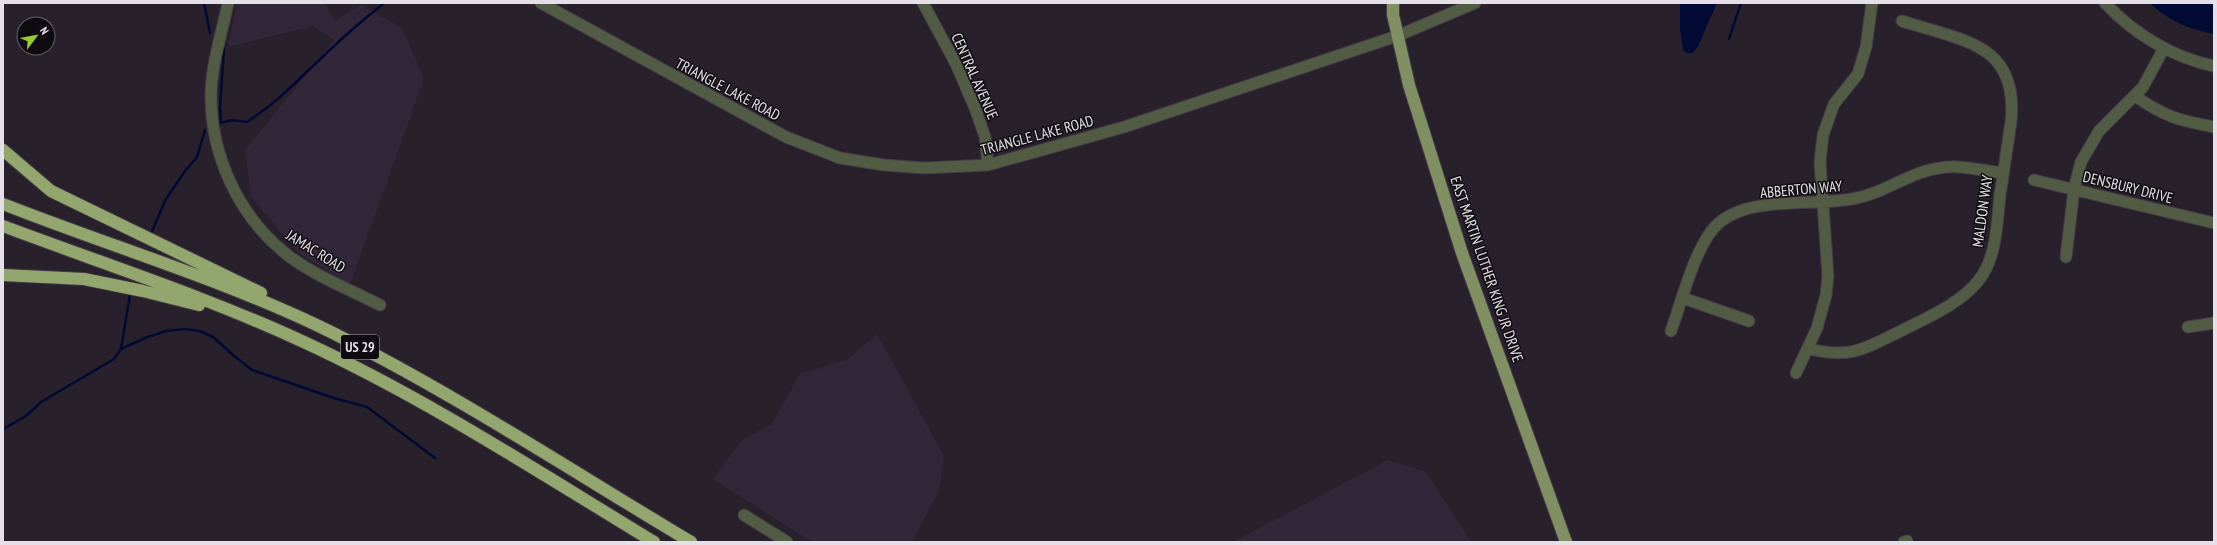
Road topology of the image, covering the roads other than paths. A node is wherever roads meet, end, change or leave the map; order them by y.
1 (228, 3) edge
2 (541, 3) edge
3 (923, 3) edge
4 (1393, 3) edge
5 (1475, 3) edge
6 (1872, 3) edge
7 (2104, 3) edge
8 (1902, 21) dead end
9 (1397, 36) junction
10 (2164, 48) junction
11 (2214, 66) edge
12 (2135, 96) junction
13 (2214, 127) edge
14 (3, 150) edge
15 (988, 165) junction
16 (2003, 173) junction
17 (2034, 180) dead end
18 (2074, 189) junction
19 (1822, 201) junction
20 (3, 204) edge
21 (2214, 223) edge
22 (3, 226) edge
23 (2066, 257) dead end
24 (3, 275) edge
25 (1683, 298) junction
26 (380, 305) dead end
27 (292, 314) junction
28 (248, 318) junction
29 (1750, 321) dead end
30 (2214, 323) edge
31 (2188, 327) dead end
32 (1671, 331) dead end
33 (1809, 349) junction
34 (1796, 373) dead end
35 (744, 515) dead end
36 (654, 542) edge
37 (691, 542) edge
38 (787, 542) edge
39 (1566, 542) edge

1 - 26 street, JAMAC ROAD
2 - 15 street, TRIANGLE LAKE ROAD
3 - 15 street, CENTRAL AVENUE
4 - 9 main road, EAST MARTIN LUTHER KING JR DRIVE
5 - 9 street, TRIANGLE LAKE ROAD
6 - 19 street
7 - 10 street
8 - 16 street, MALDON WAY
9 - 15 street, TRIANGLE LAKE ROAD
9 - 39 main road, EAST MARTIN LUTHER KING JR DRIVE
10 - 11 street
10 - 12 street
12 - 13 street
12 - 18 street
14 - 27 highway
16 - 19 street, ABBERTON WAY
16 - 33 street, MALDON WAY
17 - 18 street, DENSBURY DRIVE
18 - 21 street, DENSBURY DRIVE
18 - 23 street
19 - 25 street, ABBERTON WAY
19 - 33 street
20 - 27 highway, US 29
22 - 28 highway, US 29
24 - 28 highway
25 - 29 street
25 - 32 street, ABBERTON WAY
27 - 37 highway, US 29
28 - 36 highway, US 29
30 - 31 street
33 - 34 street
35 - 38 street

